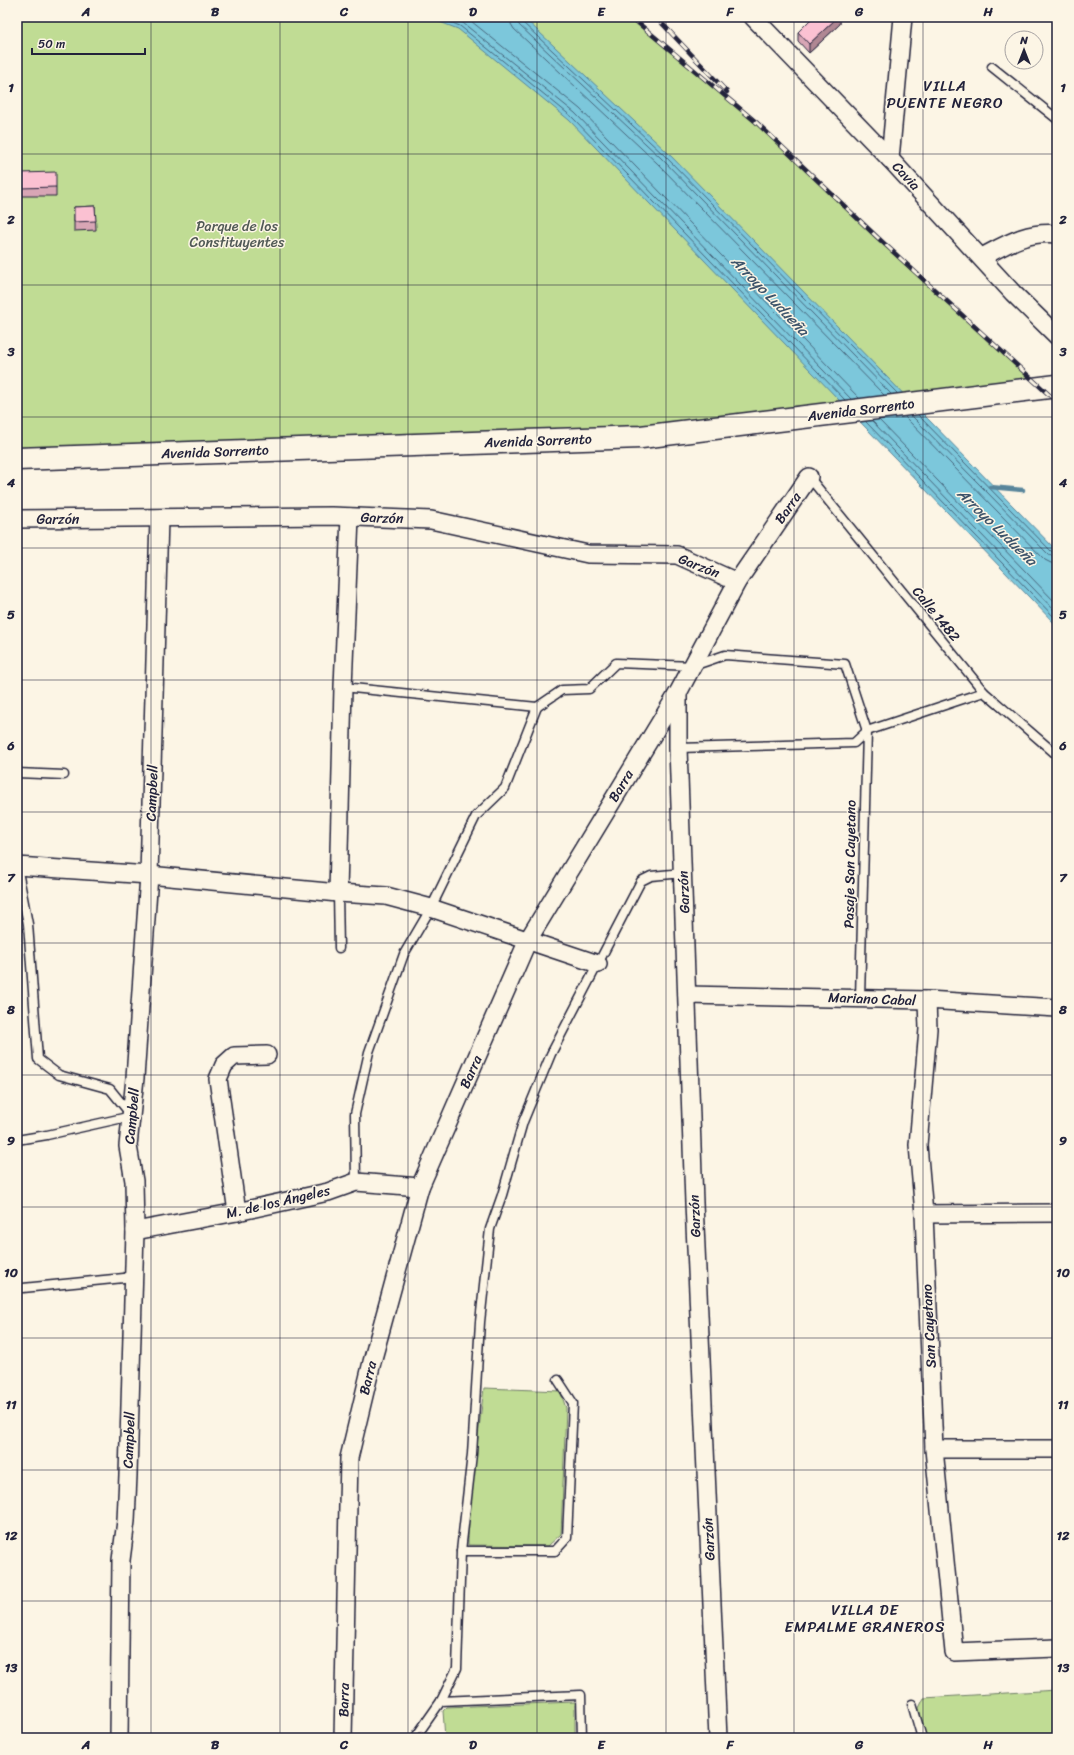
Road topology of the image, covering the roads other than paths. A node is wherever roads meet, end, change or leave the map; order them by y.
1 (753, 17) edge
2 (902, 17) edge
3 (992, 67) dead end
4 (1057, 119) edge
5 (890, 159) junction
6 (1057, 234) edge
7 (982, 257) junction
8 (1057, 336) edge
9 (1057, 386) edge
10 (17, 459) edge
11 (809, 477) joint
12 (350, 517) junction
13 (159, 518) junction
14 (17, 519) edge
15 (737, 582) junction
16 (693, 666) junction
17 (343, 687) junction
18 (984, 692) junction
19 (678, 693) junction
20 (537, 707) junction
21 (867, 731) junction
22 (678, 748) junction
23 (1057, 755) edge
24 (17, 773) edge
25 (64, 775) dead end
26 (17, 866) edge
27 (683, 873) junction
28 (150, 875) junction
29 (338, 893) junction
30 (431, 908) junction
31 (528, 940) junction
32 (339, 948) dead end
33 (598, 964) junction
34 (687, 995) junction
35 (860, 998) junction
36 (927, 1000) junction
37 (1057, 1008) edge
38 (267, 1055) dead end
39 (132, 1116) junction
40 (17, 1140) edge
41 (356, 1182) junction
42 (420, 1187) junction
43 (237, 1212) junction
44 (1057, 1213) edge
45 (924, 1214) junction
46 (135, 1231) junction
47 (134, 1277) junction
48 (23, 1288) dead end
49 (558, 1380) dead end
50 (934, 1449) junction
51 (1057, 1449) edge
52 (461, 1551) junction
53 (1057, 1648) edge
54 (441, 1701) junction
55 (912, 1704) dead end
56 (119, 1738) edge
57 (343, 1738) edge
58 (415, 1738) edge
59 (582, 1738) edge
60 (718, 1738) edge
61 (922, 1738) edge

1 - 5 street, Cavia
2 - 5 street
3 - 4 lane
5 - 7 street, Cavia
6 - 7 street
7 - 8 street, Cavia
9 - 10 main road, Avenida Sorrento
11 - 15 street, Barra
11 - 18 lane, Calle 1482
12 - 13 street, Garzón
12 - 15 street, Garzón
12 - 17 street
13 - 14 street, Garzón
13 - 28 street, Campbell
15 - 16 street, Barra
16 - 19 street, Barra
16 - 20 lane
16 - 21 lane, Pasaje San Cayetano
17 - 20 lane
17 - 29 street
18 - 21 lane
18 - 23 lane, Calle 1482
19 - 22 street, Garzón
19 - 31 street, Barra
20 - 30 lane
21 - 22 lane
21 - 35 lane, Pasaje San Cayetano
22 - 27 street, Garzón
24 - 25 lane
26 - 28 street
26 - 39 lane
27 - 33 lane
27 - 34 street, Garzón
28 - 29 street
28 - 39 street, Campbell
29 - 30 street
29 - 32 lane
30 - 31 street
30 - 41 lane
31 - 33 street
31 - 42 street, Barra
33 - 52 lane
34 - 35 street, Mariano Cabal
34 - 60 street, Garzón
35 - 36 street, Mariano Cabal
36 - 37 street, Mariano Cabal
36 - 45 street, San Cayetano
38 - 43 street
39 - 40 lane
39 - 46 street, Campbell
41 - 42 street, M. de los Ángeles
41 - 43 street, M. de los Ángeles
42 - 57 street, Barra
43 - 46 street, M. de los Ángeles
44 - 45 street
45 - 50 street, San Cayetano
46 - 47 street, Campbell
47 - 48 lane
47 - 56 street, Campbell
49 - 52 lane
50 - 51 street
50 - 53 street, San Cayetano
52 - 54 lane
54 - 58 lane
54 - 59 lane
55 - 61 lane

